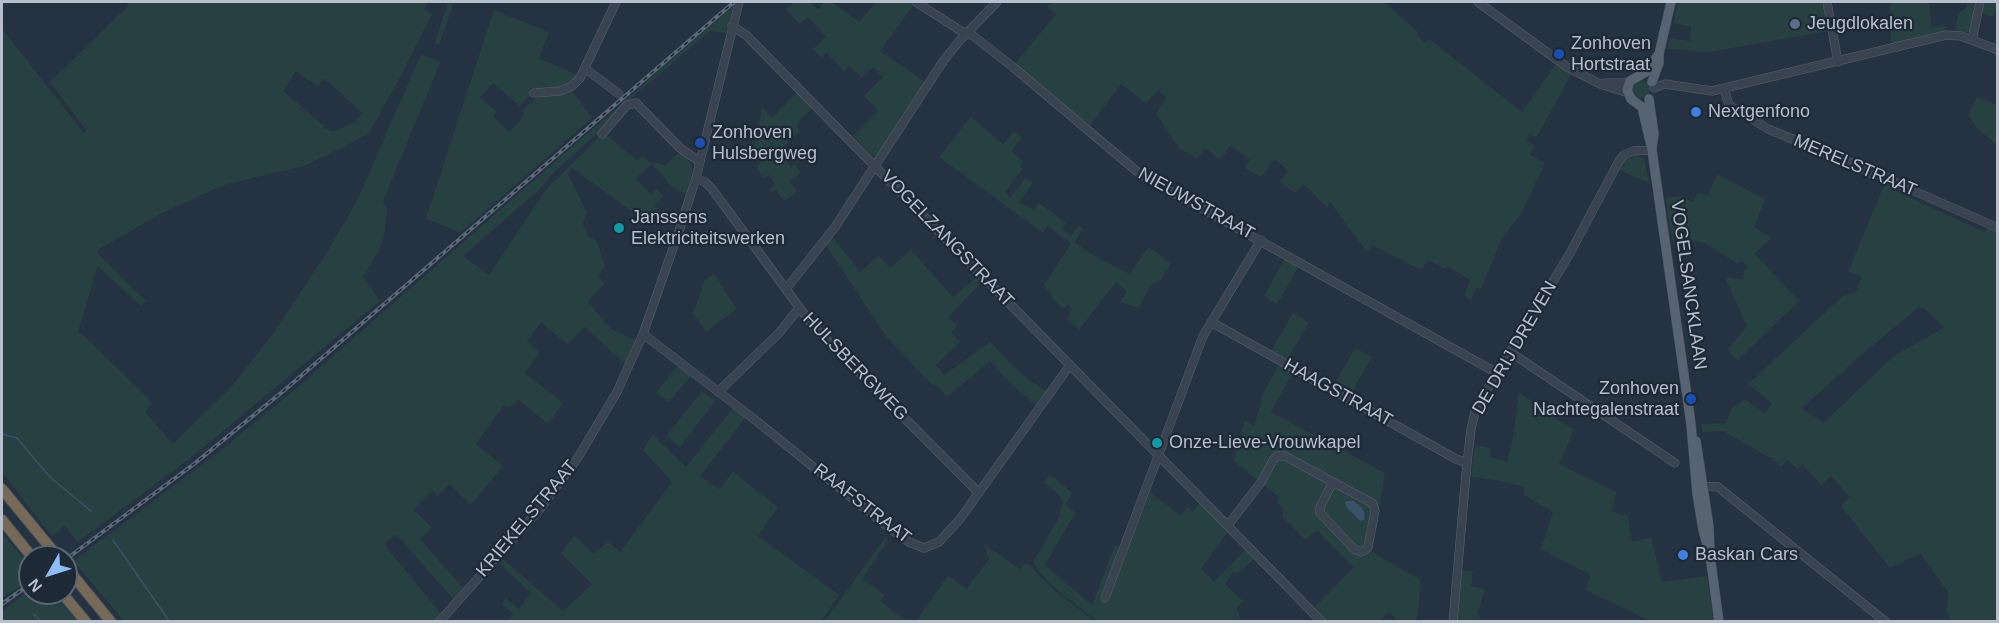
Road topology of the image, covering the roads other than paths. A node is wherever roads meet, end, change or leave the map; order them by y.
1 (616, 2) edge
2 (739, 2) edge
3 (747, 2) edge
4 (917, 2) edge
5 (997, 2) edge
6 (1478, 2) edge
7 (1671, 2) edge
8 (1827, 2) edge
9 (1980, 2) edge
10 (1490, 5) edge
11 (736, 11) junction
12 (732, 26) junction
13 (967, 33) junction
14 (1972, 40) junction
15 (1998, 50) edge
16 (1659, 54) junction
17 (1838, 62) junction
18 (585, 69) junction
19 (1641, 76) junction
20 (1593, 80) junction
21 (1630, 81) junction
22 (1653, 85) junction
23 (1724, 89) junction
24 (534, 93) dead end
25 (1628, 93) junction
26 (619, 94) dead end
27 (1649, 99) junction
28 (1636, 102) junction
29 (602, 134) dead end
30 (1652, 150) junction
31 (700, 162) junction
32 (875, 165) junction
33 (696, 178) junction
34 (1998, 228) edge
35 (1261, 240) junction
36 (786, 290) junction
37 (799, 308) junction
38 (1211, 322) junction
39 (642, 334) junction
40 (1510, 352) junction
41 (1070, 364) junction
42 (1497, 373) junction
43 (718, 392) junction
44 (1160, 455) junction
45 (1467, 463) junction
46 (1675, 463) dead end
47 (1333, 482) junction
48 (1700, 486) junction
49 (2, 489) edge
50 (979, 493) junction
51 (2, 520) edge
52 (1228, 525) junction
53 (22, 545) edge
54 (48, 545) edge
55 (78, 581) edge
56 (1105, 598) dead end
57 (72, 605) edge
58 (86, 621) edge
59 (111, 621) edge
60 (439, 621) edge
61 (1322, 621) edge
62 (1453, 621) edge
63 (1719, 621) edge
64 (1886, 621) edge

1 - 18 street
2 - 11 street, KRIEKELSTRAAT
3 - 11 street
4 - 13 street, NIEUWSTRAAT
5 - 13 street
6 - 10 street
7 - 16 main road
8 - 17 street
9 - 14 street
10 - 20 street
11 - 12 street, KRIEKELSTRAAT
12 - 31 street, KRIEKELSTRAAT
12 - 32 street, VOGELZANGSTRAAT
13 - 32 street
13 - 35 street, NIEUWSTRAAT
14 - 15 street
14 - 17 street
16 - 19 main road
16 - 22 main road
17 - 23 street
18 - 24 street
18 - 26 street
19 - 21 main road
19 - 22 main road
20 - 21 street
20 - 25 street
21 - 25 main road
22 - 23 street
22 - 27 main road
23 - 34 street, MERELSTRAAT
25 - 28 main road
27 - 28 main road
27 - 30 main road, VOGELSANCKLAAN
28 - 30 main road, VOGELSANCKLAAN
29 - 31 street
30 - 40 street, DE DRIJ DREVEN
30 - 48 main road, VOGELSANCKLAAN
31 - 33 street, KRIEKELSTRAAT
32 - 36 street
32 - 41 street, VOGELZANGSTRAAT
33 - 36 street, HULSBERGWEG
33 - 39 street, KRIEKELSTRAAT
35 - 38 street
35 - 42 street, NIEUWSTRAAT
36 - 37 street, HULSBERGWEG
37 - 43 street
37 - 50 street, HULSBERGWEG
38 - 44 street
38 - 45 street, HAAGSTRAAT
39 - 43 street, RAAFSTRAAT
39 - 60 street, KRIEKELSTRAAT
40 - 42 street, DE DRIJ DREVEN
40 - 46 street
41 - 44 street, VOGELZANGSTRAAT
41 - 50 street, RAAFSTRAAT
42 - 45 street, DE DRIJ DREVEN
43 - 50 street, RAAFSTRAAT
44 - 52 street, VOGELZANGSTRAAT
44 - 56 street
45 - 62 street, DE DRIJ DREVEN
47 - 47 street
47 - 52 street
48 - 63 main road, VOGELSANCKLAAN
48 - 64 street
49 - 54 highway
51 - 53 highway
52 - 61 street, VOGELZANGSTRAAT
55 - 59 highway
57 - 58 highway

